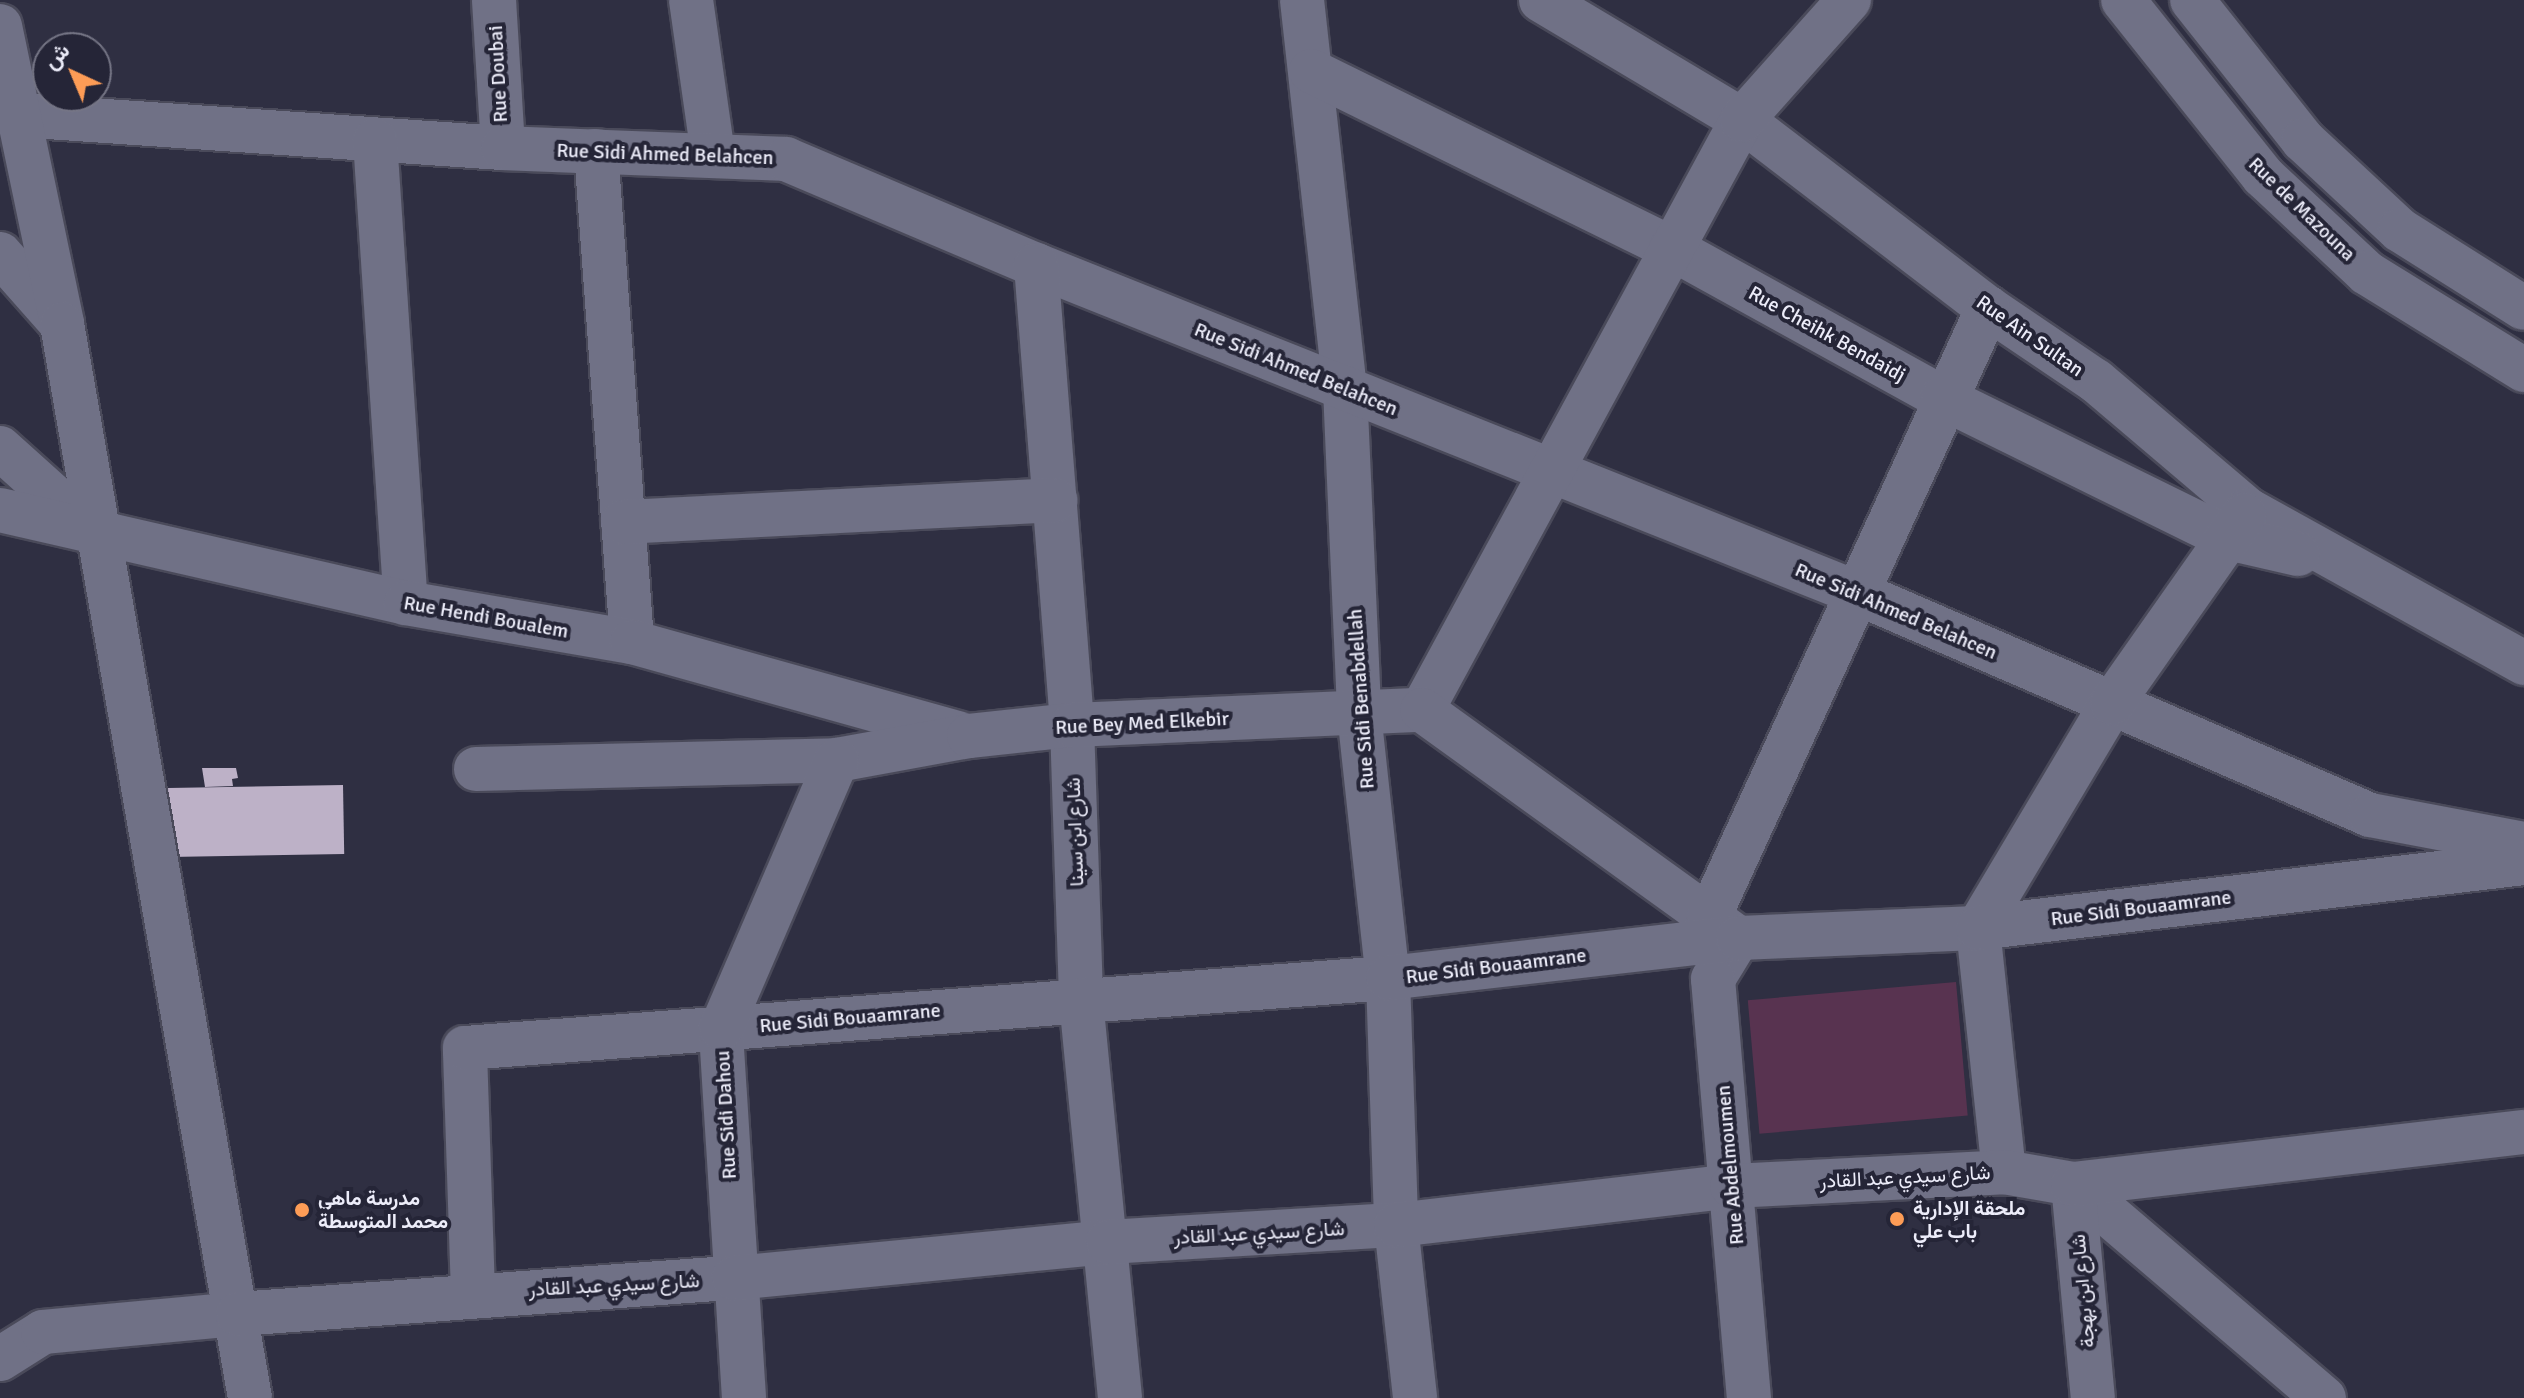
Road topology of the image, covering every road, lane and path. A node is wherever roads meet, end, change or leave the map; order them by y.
1 (494, 0) edge
2 (691, 0) edge
3 (1302, 0) edge
4 (1541, 0) edge
5 (1849, 0) edge
6 (2123, 0) edge
7 (2192, 0) edge
8 (0, 26) edge
9 (1311, 71) junction
10 (9, 105) edge
11 (1742, 120) junction
12 (375, 140) junction
13 (503, 148) junction
14 (596, 151) junction
15 (713, 154) junction
16 (1671, 248) junction
17 (0, 254) edge
18 (1036, 265) junction
19 (1988, 308) junction
20 (2524, 308) edge
21 (62, 324) junction
22 (2524, 370) edge
23 (1345, 388) junction
24 (1943, 398) junction
25 (81, 442) junction
26 (0, 448) edge
27 (1553, 474) junction
28 (45, 489) junction
29 (1055, 500) junction
30 (0, 510) edge
31 (623, 522) junction
32 (2238, 524) junction
33 (96, 534) junction
34 (1855, 592) junction
35 (406, 603) junction
36 (632, 642) junction
37 (2524, 663) edge
38 (2112, 703) junction
39 (1422, 710) junction
40 (1359, 713) junction
41 (1072, 725) junction
42 (969, 736) junction
43 (837, 760) junction
44 (476, 769) dead end
45 (2524, 844) edge
46 (2524, 863) edge
47 (1978, 928) junction
48 (1716, 944) junction
49 (1388, 978) junction
50 (1081, 1000) junction
51 (721, 1029) junction
52 (2524, 1132) edge
53 (2004, 1172) junction
54 (2073, 1184) junction
55 (1732, 1186) junction
56 (1396, 1225) junction
57 (1108, 1242) junction
58 (734, 1278) junction
59 (473, 1293) junction
60 (238, 1314) junction
61 (0, 1359) edge
62 (250, 1398) edge
63 (744, 1398) edge
64 (1120, 1398) edge
65 (1415, 1398) edge
66 (1749, 1398) edge
67 (2093, 1398) edge
68 (2324, 1398) edge

1 - 13 street, Rue Doubai
2 - 15 street
3 - 9 street, Rue Sidi Benabdellah
4 - 11 street, Rue Ain Sultan
5 - 11 street
6 - 22 street, Rue de Mazouna
7 - 20 street
8 - 10 street
9 - 16 street, Rue Cheihk Bendaidj
9 - 23 street, Rue Sidi Benabdellah
10 - 12 street, Rue Sidi Ahmed Belahcen
10 - 21 street
11 - 16 street
11 - 19 street, Rue Ain Sultan
12 - 13 street, Rue Sidi Ahmed Belahcen
12 - 35 street
13 - 14 street, Rue Sidi Ahmed Belahcen
14 - 15 street, Rue Sidi Ahmed Belahcen
14 - 31 street
15 - 18 street, Rue Sidi Ahmed Belahcen
16 - 24 street, Rue Cheihk Bendaidj
16 - 27 street
17 - 21 street
18 - 23 street, Rue Sidi Ahmed Belahcen
18 - 29 street, شارع ابن سينا
19 - 24 street
19 - 32 street, Rue Ain Sultan
21 - 25 street
23 - 27 street, Rue Sidi Ahmed Belahcen
23 - 40 street, Rue Sidi Benabdellah
24 - 32 street, Rue Cheihk Bendaidj
24 - 34 street
25 - 28 street
25 - 33 street
26 - 28 street
27 - 34 street, Rue Sidi Ahmed Belahcen
27 - 39 street
28 - 33 street
29 - 31 street
29 - 41 street, شارع ابن سينا
30 - 33 street, Rue Hendi Boualem
31 - 36 street
32 - 37 street, Rue Cheihk Bendaidj
32 - 38 street
33 - 35 street, Rue Hendi Boualem
33 - 60 street
34 - 38 street, Rue Sidi Ahmed Belahcen
34 - 48 street
35 - 36 street, Rue Hendi Boualem
36 - 42 street, Rue Hendi Boualem
38 - 45 street, Rue Sidi Ahmed Belahcen
38 - 47 street
39 - 40 street, Rue Bey Med Elkebir
39 - 48 street
40 - 41 street, Rue Bey Med Elkebir
40 - 49 street, Rue Sidi Benabdellah
41 - 42 street, Rue Bey Med Elkebir
41 - 50 street, شارع ابن سينا
42 - 43 street, Rue Bey Med Elkebir
43 - 44 street, Rue Bey Med Elkebir
43 - 51 street, Rue Sidi Dahou
46 - 47 street, Rue Sidi Bouaamrane
47 - 48 street, Rue Sidi Bouaamrane
47 - 53 street
48 - 49 street, Rue Sidi Bouaamrane
48 - 55 street, Rue Abdelmoumen
49 - 50 street, Rue Sidi Bouaamrane
49 - 56 street, Rue Sidi Benabdellah
50 - 51 street, Rue Sidi Bouaamrane
50 - 57 street, شارع ابن سينا
51 - 58 street, Rue Sidi Dahou
51 - 59 street, Rue Sidi Bouaamrane
52 - 54 street, شارع سيدي عبد القادر
53 - 54 street, شارع سيدي عبد القادر
53 - 55 street, شارع سيدي عبد القادر
54 - 67 street, شارع ابن بهجة
54 - 68 street
55 - 56 street, شارع سيدي عبد القادر
55 - 66 street, Rue Abdelmoumen
56 - 57 street, شارع سيدي عبد القادر
56 - 65 street, Rue Sidi Benabdellah
57 - 58 street, شارع سيدي عبد القادر
57 - 64 street, شارع ابن سينا
58 - 59 street, شارع سيدي عبد القادر
58 - 63 street, Rue Sidi Dahou
59 - 60 street, شارع سيدي عبد القادر
60 - 61 street, شارع سيدي عبد القادر
60 - 62 street

